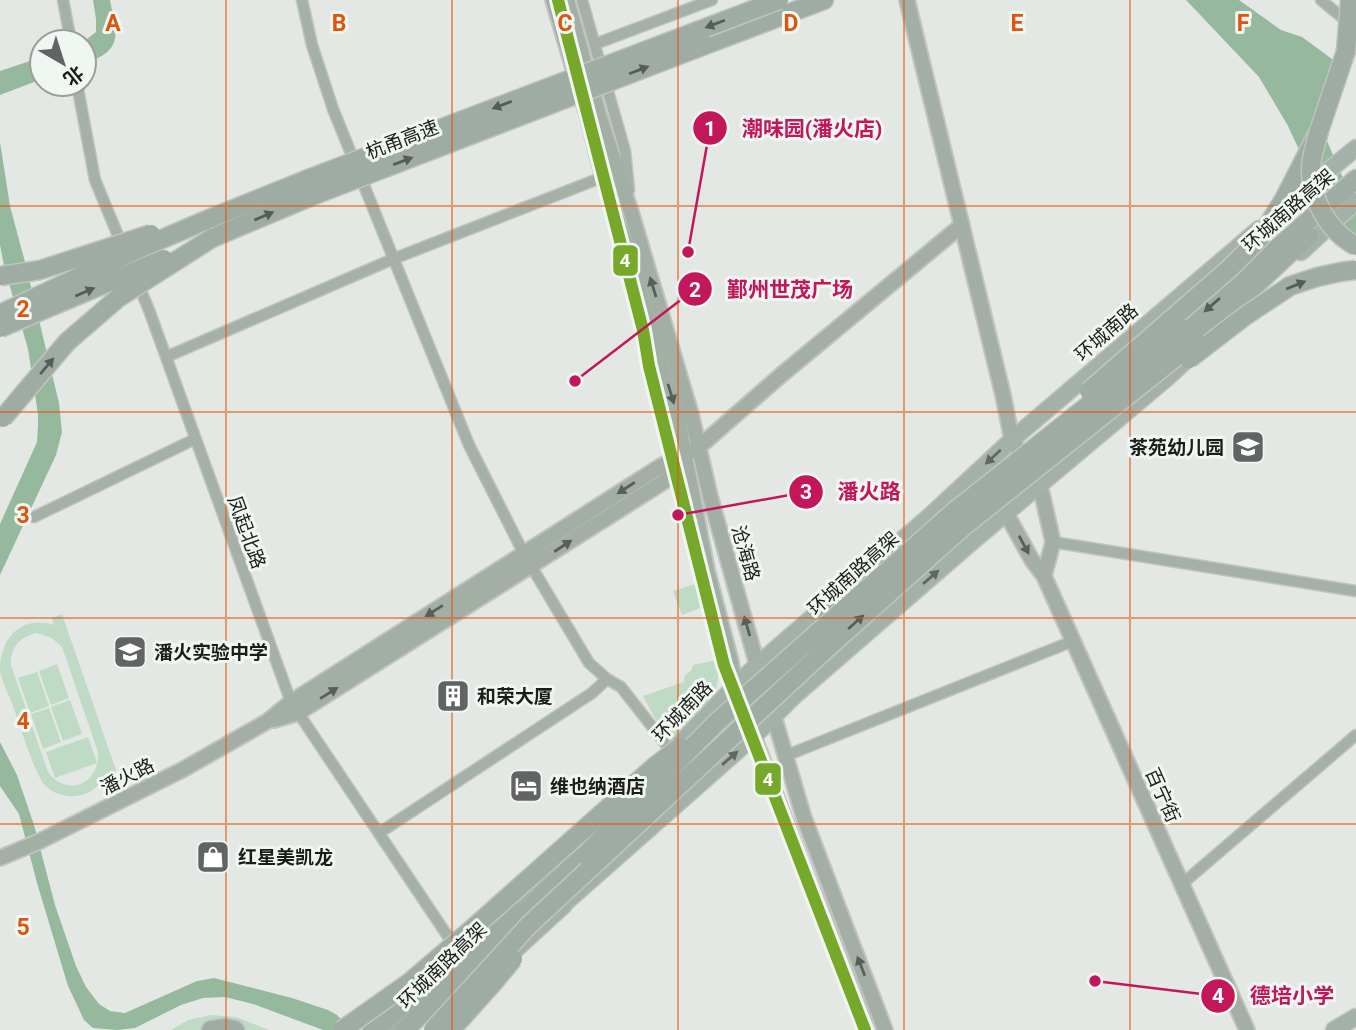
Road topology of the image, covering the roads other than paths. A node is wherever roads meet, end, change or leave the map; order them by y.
1 (63, 0) edge
2 (302, 0) edge
3 (553, 0) edge
4 (567, 0) edge
5 (582, 0) edge
6 (712, 0) edge
7 (779, 0) edge
8 (824, 0) edge
9 (907, 0) edge
10 (1321, 0) edge
11 (1350, 0) edge
12 (68, 28) edge
13 (1356, 29) edge
14 (595, 44) junction
15 (80, 98) edge
16 (1319, 131) junction
17 (1356, 148) edge
18 (603, 177) junction
19 (1356, 179) edge
20 (1356, 192) edge
21 (1356, 201) edge
22 (631, 212) junction
23 (209, 219) junction
24 (962, 225) junction
25 (212, 238) junction
26 (1356, 246) edge
27 (393, 259) junction
28 (1356, 270) edge
29 (0, 276) edge
30 (0, 314) edge
31 (0, 328) edge
32 (166, 357) junction
33 (2, 422) edge
34 (195, 439) junction
35 (1012, 440) junction
36 (699, 447) junction
37 (685, 456) junction
38 (1040, 485) junction
39 (1006, 513) junction
40 (34, 517) dead end
41 (960, 518) junction
42 (1053, 542) junction
43 (528, 560) junction
44 (1044, 576) junction
45 (1356, 591) edge
46 (1073, 641) junction
47 (757, 665) junction
48 (607, 679) junction
49 (735, 685) junction
50 (295, 707) junction
51 (774, 715) junction
52 (718, 722) junction
53 (1356, 734) edge
54 (753, 737) junction
55 (672, 752) junction
56 (785, 756) junction
57 (379, 833) junction
58 (0, 858) edge
59 (554, 871) junction
60 (1182, 884) junction
61 (576, 888) junction
62 (462, 956) junction
63 (1356, 1017) edge
64 (342, 1030) edge
65 (373, 1030) edge
66 (387, 1030) edge
67 (405, 1030) edge
68 (421, 1030) edge
69 (431, 1030) edge
70 (451, 1030) edge
71 (865, 1030) edge
72 (886, 1030) edge
73 (1247, 1030) edge
74 (1334, 1030) edge

1 - 12 street
2 - 27 street
3 - 18 street, 沧海路
4 - 22 street, 沧海路
5 - 14 street
6 - 14 street
7 -> 23 highway, 杭甬高速, bridge
25 -> 8 highway, 杭甬高速, bridge
9 - 24 street
10 - 13 street
11 - 16 highway, bridge
14 - 22 street
15 - 32 street, 凤起北路
16 - 26 highway, bridge
16 - 41 highway, bridge
17 - 35 main road, 环城南路
18 - 27 street
18 -> 37 street, 沧海路
19 -> 41 highway, 环城南路高架, bridge
20 - 41 highway, 环城南路高架, bridge
21 - 38 main road
36 -> 22 street, 沧海路
23 - 29 highway, bridge
23 - 30 highway, 杭甬高速, bridge
24 - 35 street
24 - 36 street, 潘火路
31 -> 25 highway, 杭甬高速, bridge
33 -> 25 highway, bridge
27 - 32 street
27 - 43 street
41 -> 28 highway, bridge
32 - 34 street, 凤起北路
34 - 40 street
34 - 50 street, 凤起北路
35 - 38 street
35 -> 47 main road, 环城南路
36 - 37 street, 潘火路
47 -> 36 street, 沧海路
37 - 43 street, 潘火路
37 - 49 street, 沧海路
38 - 39 main road
38 - 42 street
39 -> 44 street, 百宁街
51 -> 39 main road
41 - 52 highway, 环城南路高架, bridge
61 -> 41 highway, 环城南路高架, bridge
42 - 44 street
42 - 45 street
43 - 48 street
43 - 50 street, 潘火路
44 - 46 street, 百宁街
46 - 56 street
46 - 60 street, 百宁街
47 - 49 main road, 环城南路
47 - 51 street, 沧海路
48 - 55 street
48 - 57 street
49 - 54 street, 沧海路
49 - 55 main road, 环城南路
50 - 57 street, 凤起北路
50 - 58 street, 潘火路
51 - 54 main road
51 - 56 street, 沧海路
52 - 64 highway, bridge
52 - 67 highway, 环城南路高架, bridge
53 - 60 street
61 -> 54 main road
54 - 71 street, 沧海路
55 - 59 main road, 环城南路
72 -> 56 street, 沧海路
57 - 62 street, 凤起北路
59 - 62 highway
59 - 66 main road, 环城南路
60 - 73 street, 百宁街
61 - 68 main road
61 - 69 highway, 环城南路高架, bridge
61 - 70 highway, bridge
62 - 65 highway
63 - 74 main road

